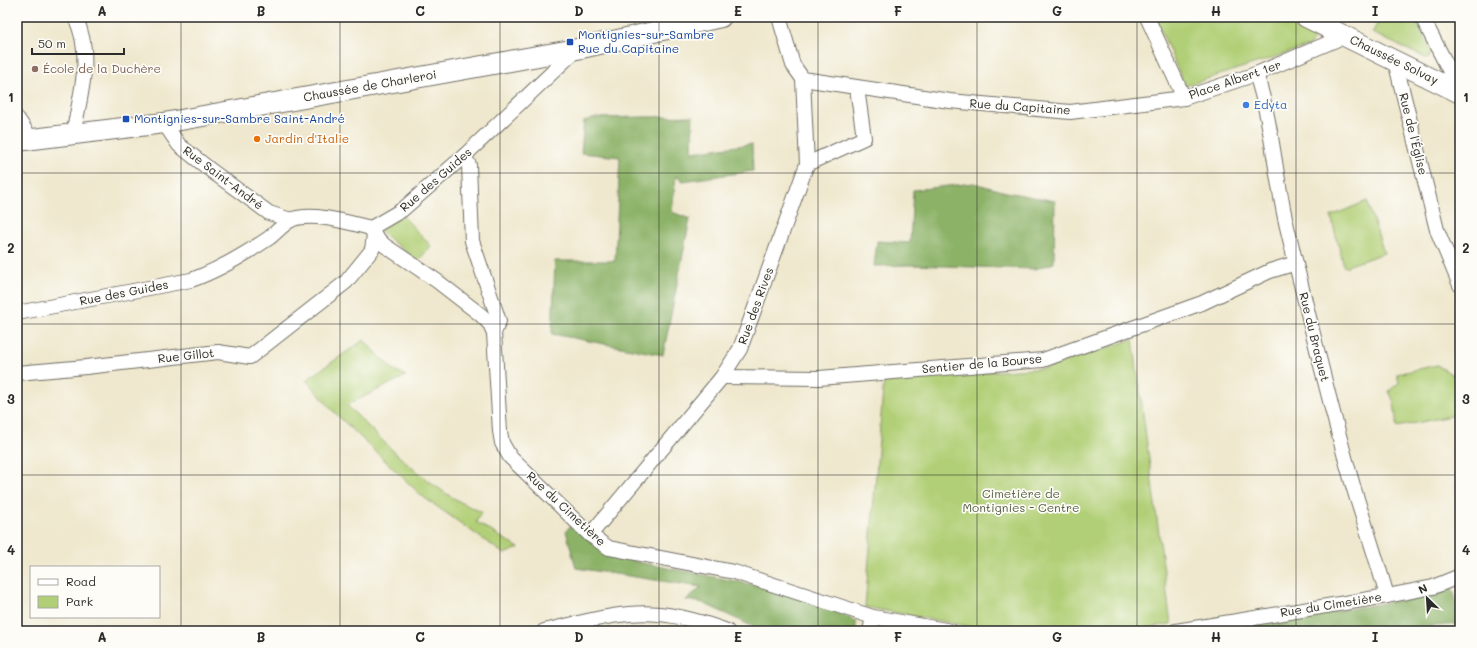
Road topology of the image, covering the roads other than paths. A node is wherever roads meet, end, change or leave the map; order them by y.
1 (75, 17) edge
2 (721, 17) edge
3 (779, 17) edge
4 (1147, 17) edge
5 (1306, 17) edge
6 (1422, 17) edge
7 (1345, 36) junction
8 (577, 49) junction
9 (1395, 61) junction
10 (1256, 74) junction
11 (803, 79) junction
12 (857, 88) junction
13 (1460, 92) edge
14 (1184, 98) junction
15 (17, 118) edge
16 (164, 123) junction
17 (73, 135) junction
18 (24, 140) edge
19 (464, 156) junction
20 (807, 164) junction
21 (291, 220) junction
22 (373, 232) junction
23 (1296, 263) junction
24 (1460, 285) edge
25 (17, 313) edge
26 (494, 333) junction
27 (17, 373) edge
28 (722, 377) junction
29 (590, 535) junction
30 (1460, 576) edge
31 (1387, 596) junction
32 (873, 617) junction
33 (544, 631) edge
34 (727, 631) edge
35 (870, 631) edge
36 (951, 631) edge
37 (1176, 631) edge

1 - 17 street
2 - 8 main road, Chaussée de Charleroi
3 - 11 street
4 - 14 street, Place Albert 1er
5 - 7 main road, Chaussée Solvay
6 - 13 street
7 - 9 main road, Chaussée Solvay
7 - 10 street, Place Albert 1er
8 - 16 main road, Chaussée de Charleroi
8 - 19 street, Rue des Guides
9 - 13 main road, Chaussée Solvay
9 - 24 street, Rue de l'Église
10 - 14 street, Place Albert 1er
10 - 23 street, Rue du Braquet
11 - 12 street, Rue du Capitaine
11 - 20 street, Rue des Rives
12 - 14 street, Rue du Capitaine
12 - 20 street
15 - 18 street
16 - 17 main road, Chaussée de Charleroi
16 - 21 street, Rue Saint-André
17 - 18 main road, Chaussée de Charleroi
19 - 22 street, Rue des Guides
19 - 26 street, Rue du Cimetière
20 - 28 street, Rue des Rives
21 - 22 street
21 - 25 street, Rue des Guides
22 - 26 street
22 - 27 street, Rue Gillot
23 - 28 street, Sentier de la Bourse
23 - 31 street, Rue du Braquet
26 - 29 street, Rue du Cimetière
28 - 29 street, Rue des Rives
29 - 32 street, Rue du Cimetière
30 - 31 street, Rue du Cimetière
31 - 37 street, Rue du Cimetière
32 - 35 street
32 - 36 street, Rue du Cimetière
33 - 34 street

